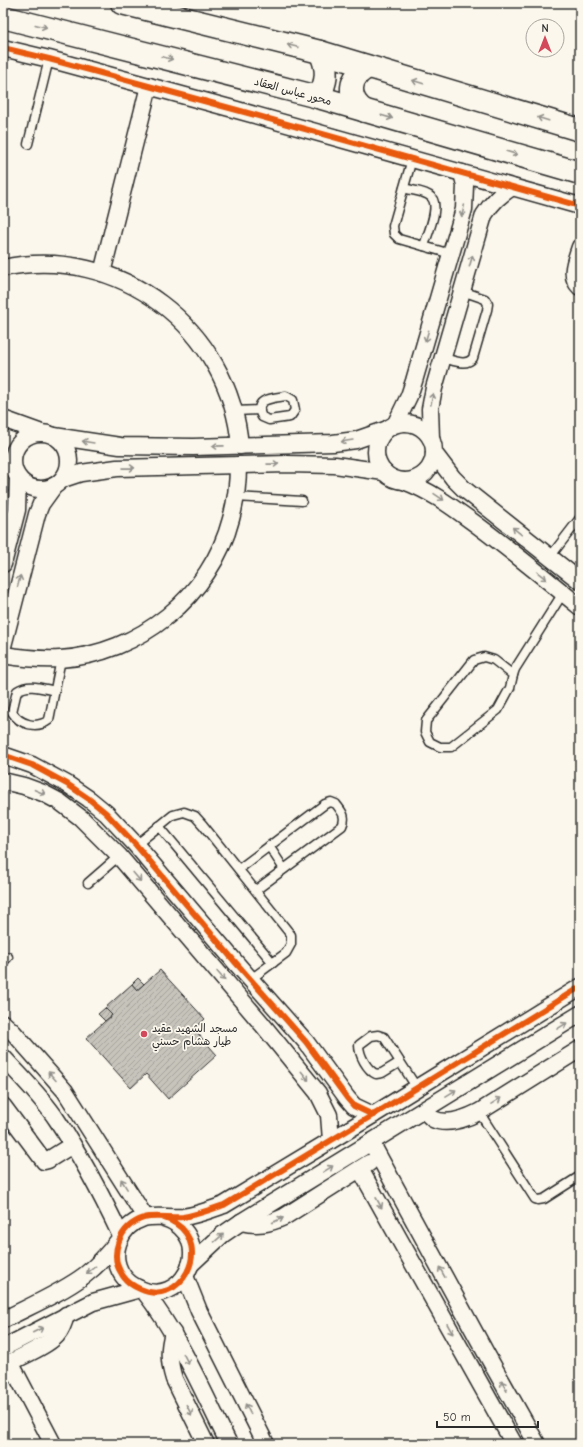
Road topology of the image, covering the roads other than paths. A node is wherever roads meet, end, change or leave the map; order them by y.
1 (122, 3) edge
2 (3, 17) edge
3 (3, 48) edge
4 (320, 52) junction
5 (49, 59) junction
6 (369, 67) junction
7 (149, 86) junction
8 (318, 97) junction
9 (365, 111) junction
10 (580, 130) edge
11 (28, 144) dead end
12 (412, 159) junction
13 (462, 173) junction
14 (580, 173) edge
15 (512, 187) junction
16 (404, 188) junction
17 (580, 206) edge
18 (424, 246) junction
19 (580, 250) edge
20 (451, 254) junction
21 (3, 268) edge
22 (102, 273) junction
23 (580, 287) edge
24 (462, 291) junction
25 (443, 358) junction
26 (260, 410) dead end
27 (234, 411) junction
28 (3, 418) edge
29 (390, 427) junction
30 (47, 434) junction
31 (432, 445) junction
32 (240, 446) junction
33 (3, 459) edge
34 (238, 465) junction
35 (384, 472) junction
36 (16, 475) junction
37 (404, 481) junction
38 (59, 482) junction
39 (236, 498) junction
40 (302, 501) dead end
41 (580, 518) edge
42 (550, 557) junction
43 (3, 564) edge
44 (580, 581) edge
45 (563, 593) junction
46 (580, 607) edge
47 (3, 646) edge
48 (3, 654) edge
49 (61, 659) junction
50 (513, 675) junction
51 (54, 691) junction
52 (3, 755) edge
53 (3, 781) edge
54 (159, 826) junction
55 (136, 845) junction
56 (269, 846) junction
57 (118, 856) junction
58 (239, 869) junction
59 (284, 869) junction
60 (88, 883) dead end
61 (256, 890) junction
62 (273, 963) junction
63 (251, 980) junction
64 (580, 987) edge
65 (580, 1014) edge
66 (3, 1023) edge
67 (580, 1049) edge
68 (3, 1057) edge
69 (400, 1062) junction
70 (417, 1088) junction
71 (3, 1106) edge
72 (424, 1110) junction
73 (479, 1112) junction
74 (373, 1116) junction
75 (331, 1140) junction
76 (371, 1142) junction
77 (72, 1145) junction
78 (379, 1157) junction
79 (360, 1169) junction
80 (580, 1176) edge
81 (145, 1217) junction
82 (164, 1218) junction
83 (240, 1222) junction
84 (119, 1239) junction
85 (188, 1271) junction
86 (142, 1290) junction
87 (66, 1316) junction
88 (3, 1320) edge
89 (173, 1333) junction
90 (3, 1348) edge
91 (7, 1364) edge
92 (52, 1444) edge
93 (206, 1444) edge
94 (229, 1444) edge
95 (266, 1444) edge
96 (514, 1444) edge
97 (537, 1444) edge

4 -> 1 main road
2 -> 8 main road, محور عباس العقاد
3 - 5 street
4 - 6 main road
4 - 8 main road
5 - 7 street
5 - 11 lane
6 - 9 main road
10 -> 6 main road
7 - 12 street
7 - 22 street
8 - 9 main road, محور عباس العقاد
9 -> 14 main road, محور عباس العقاد
12 - 13 street
12 - 16 lane
13 - 15 street
13 -> 20 street
15 - 17 street
24 -> 15 street
16 - 18 lane
16 - 18 lane
18 - 20 lane
19 - 23 street
20 -> 29 street
21 - 22 street
22 - 27 street
24 - 25 street
24 - 25 lane
31 -> 25 street
26 - 27 lane
27 - 32 street
28 - 30 street
29 - 31 street
29 -> 32 street
29 - 35 street
32 -> 30 street
30 - 36 street
30 - 38 street
31 - 37 street
42 -> 31 street
33 - 36 street
34 -> 35 street
38 -> 34 street
34 - 39 street
35 - 37 street
36 - 38 street
36 - 43 street
37 -> 45 street
47 -> 38 street
39 - 40 lane
39 - 49 street
41 - 42 lane
42 - 44 street
45 - 46 street
45 - 50 lane
48 - 49 street
49 - 51 lane
50 - 50 lane
51 - 51 lane
52 - 55 street
53 -> 57 street
54 - 55 lane
54 - 58 lane
54 - 62 lane
55 - 63 street
56 - 58 lane
56 - 59 lane
56 - 59 lane
57 - 60 lane
57 -> 75 street
58 - 61 lane
59 - 61 lane
61 - 62 lane
62 - 63 lane
63 - 74 street
64 - 70 street
72 -> 65 street
81 -> 66 street
73 -> 67 street
68 - 77 street
69 - 69 lane
69 - 70 lane
70 - 74 street
71 - 77 street
72 - 73 street
72 - 76 street
73 - 80 lane
74 - 75 street
75 - 82 street
76 - 78 street
83 -> 76 street
77 - 84 street
78 - 79 street
97 -> 78 street
83 -> 79 street
79 -> 96 street
81 - 82 street
81 - 84 street
82 - 85 street
85 -> 83 street
84 - 86 street
84 -> 88 street
85 - 86 street
95 -> 85 street
86 - 87 street
86 - 89 street
90 -> 87 street
87 - 91 street
89 -> 93 street
89 -> 94 street
91 - 92 street

